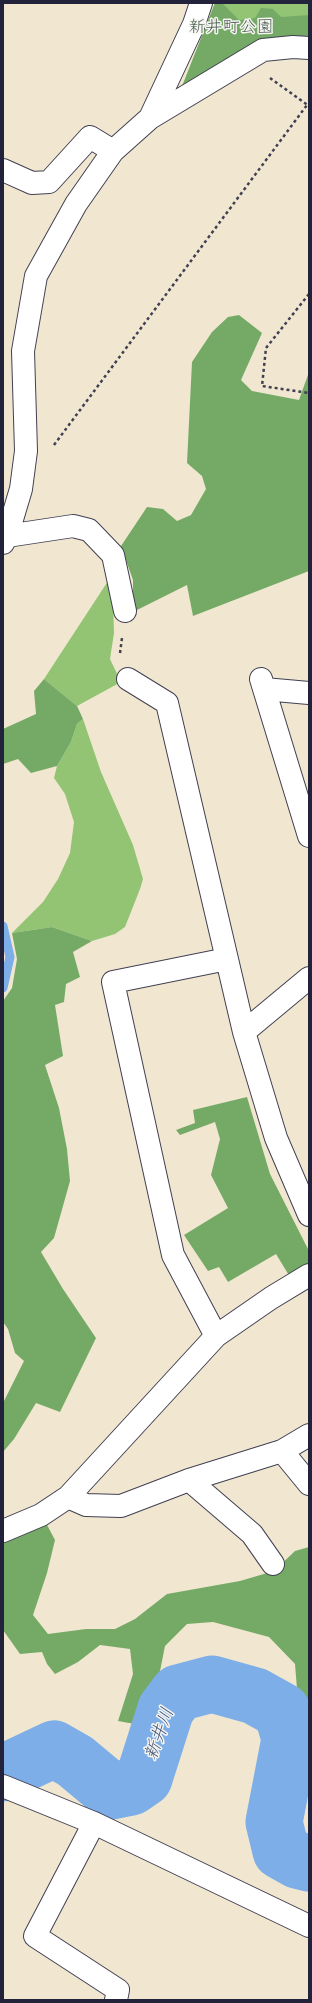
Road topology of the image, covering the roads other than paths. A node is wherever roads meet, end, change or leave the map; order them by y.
1 (201, 3) edge
2 (309, 48) edge
3 (150, 118) junction
4 (113, 151) junction
5 (3, 170) edge
6 (5, 539) edge
7 (125, 611) road end
8 (128, 679) road end
9 (309, 693) edge
10 (309, 836) edge
11 (227, 959) junction
12 (309, 978) edge
13 (244, 1032) junction
14 (309, 1215) edge
15 (309, 1275) edge
16 (216, 1336) junction
17 (309, 1435) edge
18 (282, 1451) junction
19 (189, 1480) junction
20 (309, 1484) edge
21 (68, 1497) junction
22 (3, 1531) edge
23 (273, 1564) dead end
24 (6, 1787) edge
25 (94, 1823) junction
26 (309, 1926) edge
27 (116, 2000) edge

1 - 3 street
2 - 3 street
3 - 4 street
4 - 5 street
4 - 6 street
6 - 7 street
8 - 11 street
9 - 10 street
11 - 13 street
11 - 16 street
12 - 13 street
13 - 14 street
15 - 16 street
16 - 21 street
17 - 18 street
18 - 19 street
18 - 20 street
19 - 21 street
19 - 23 street
21 - 22 street
24 - 25 street
25 - 26 street
25 - 27 street

